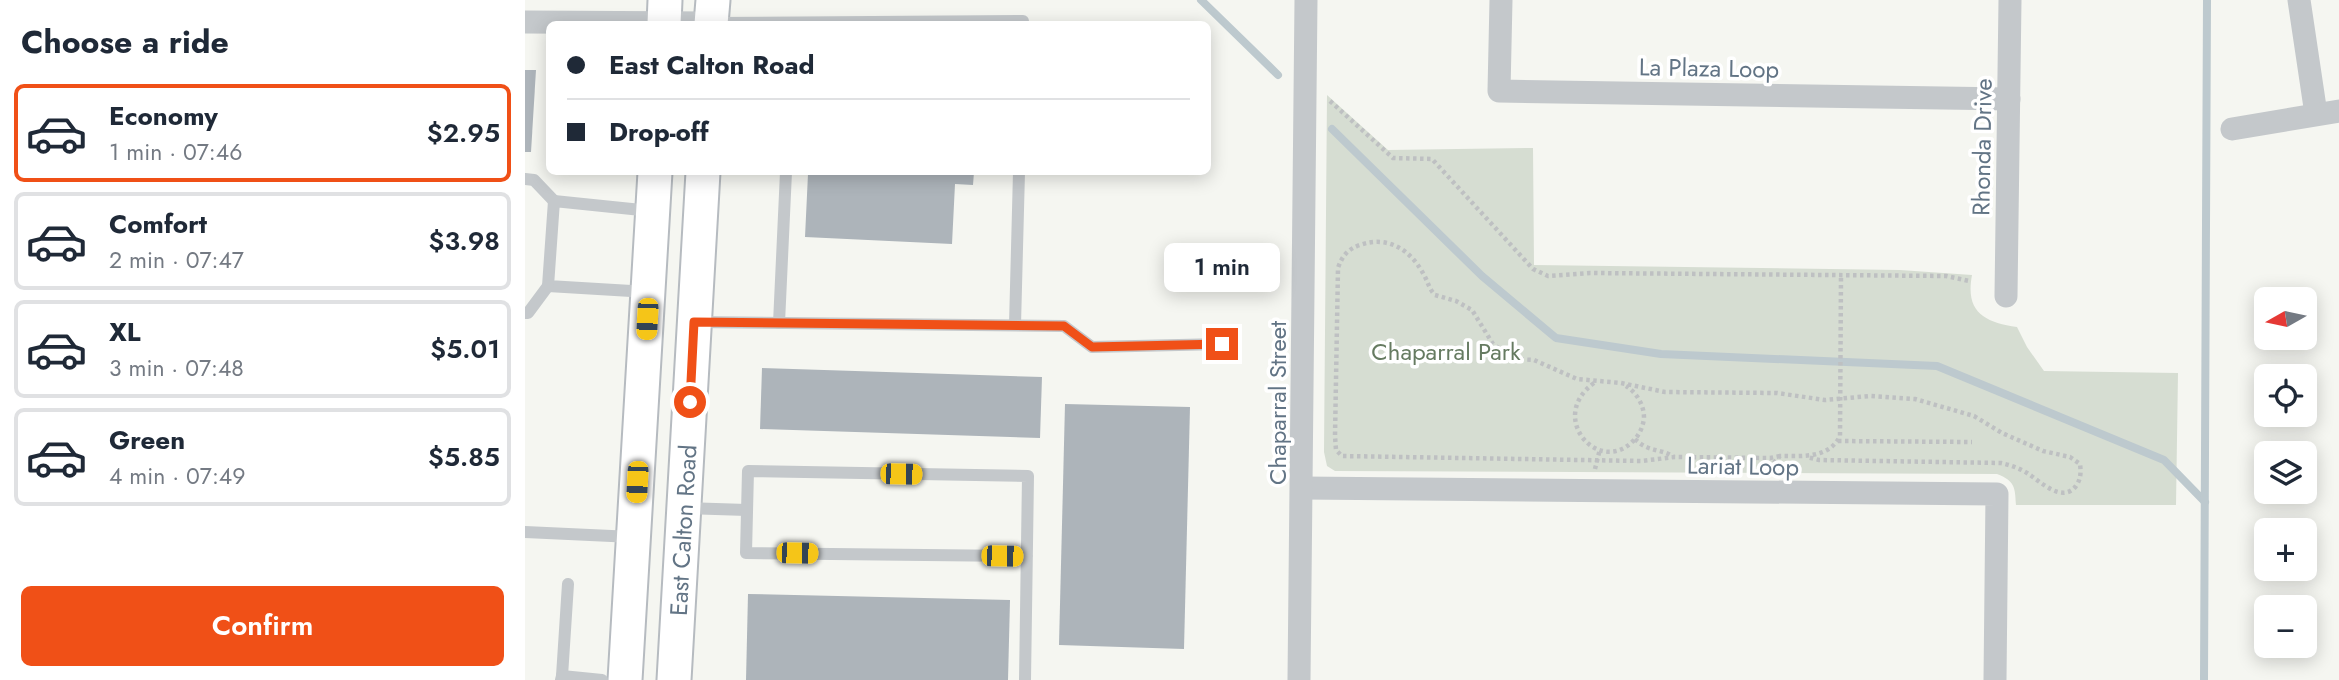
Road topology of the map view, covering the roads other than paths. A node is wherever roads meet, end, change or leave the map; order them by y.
1 (1306, 0) edge
2 (1501, 0) edge
3 (2010, 0) edge
4 (2299, 0) edge
5 (664, 16) edge
6 (712, 16) edge
7 (546, 21) edge
8 (548, 21) edge
9 (769, 21) edge
10 (525, 22) edge
11 (2010, 99) junction
12 (2339, 111) edge
13 (2316, 114) junction
14 (2232, 129) dead end
15 (655, 175) edge
16 (703, 175) edge
17 (786, 175) edge
18 (1019, 175) edge
19 (525, 179) edge
20 (554, 201) junction
21 (653, 212) junction
22 (548, 286) junction
23 (2005, 296) dead end
24 (647, 306) junction
25 (525, 313) edge
26 (694, 322) junction
27 (779, 323) junction
28 (1015, 325) junction
29 (1222, 344) dead end
30 (1302, 488) junction
31 (684, 508) junction
32 (747, 510) junction
33 (525, 531) edge
34 (634, 537) junction
35 (1027, 556) junction
36 (568, 584) dead end
37 (561, 678) edge
38 (602, 680) edge
39 (625, 680) edge
40 (674, 680) edge
41 (1025, 680) edge
42 (1299, 680) edge
43 (1995, 680) edge

1 - 30 street, Chaparral Street
2 - 11 street, La Plaza Loop
3 - 11 street, Rhonda Drive
4 - 13 street
5 - 6 street
5 - 8 street
6 - 9 lane
7 - 10 street
11 - 23 street, Rhonda Drive
12 - 13 street
13 - 14 street
15 - 21 main road, East Calton Road
16 - 26 main road, East Calton Road
17 - 27 lane
18 - 28 lane
19 - 20 lane
20 - 21 lane
20 - 22 lane
21 - 24 main road, East Calton Road
22 - 24 lane
22 - 25 lane
24 - 26 main road
24 - 34 main road, East Calton Road
26 - 27 lane
26 - 31 main road, East Calton Road
27 - 28 lane
28 - 29 lane
30 - 42 street, Chaparral Street
30 - 43 street, Lariat Loop
31 - 32 lane
31 - 40 main road, East Calton Road
32 - 35 lane
32 - 35 lane
33 - 34 lane
34 - 39 main road, East Calton Road
35 - 41 lane
36 - 37 lane
37 - 38 lane

